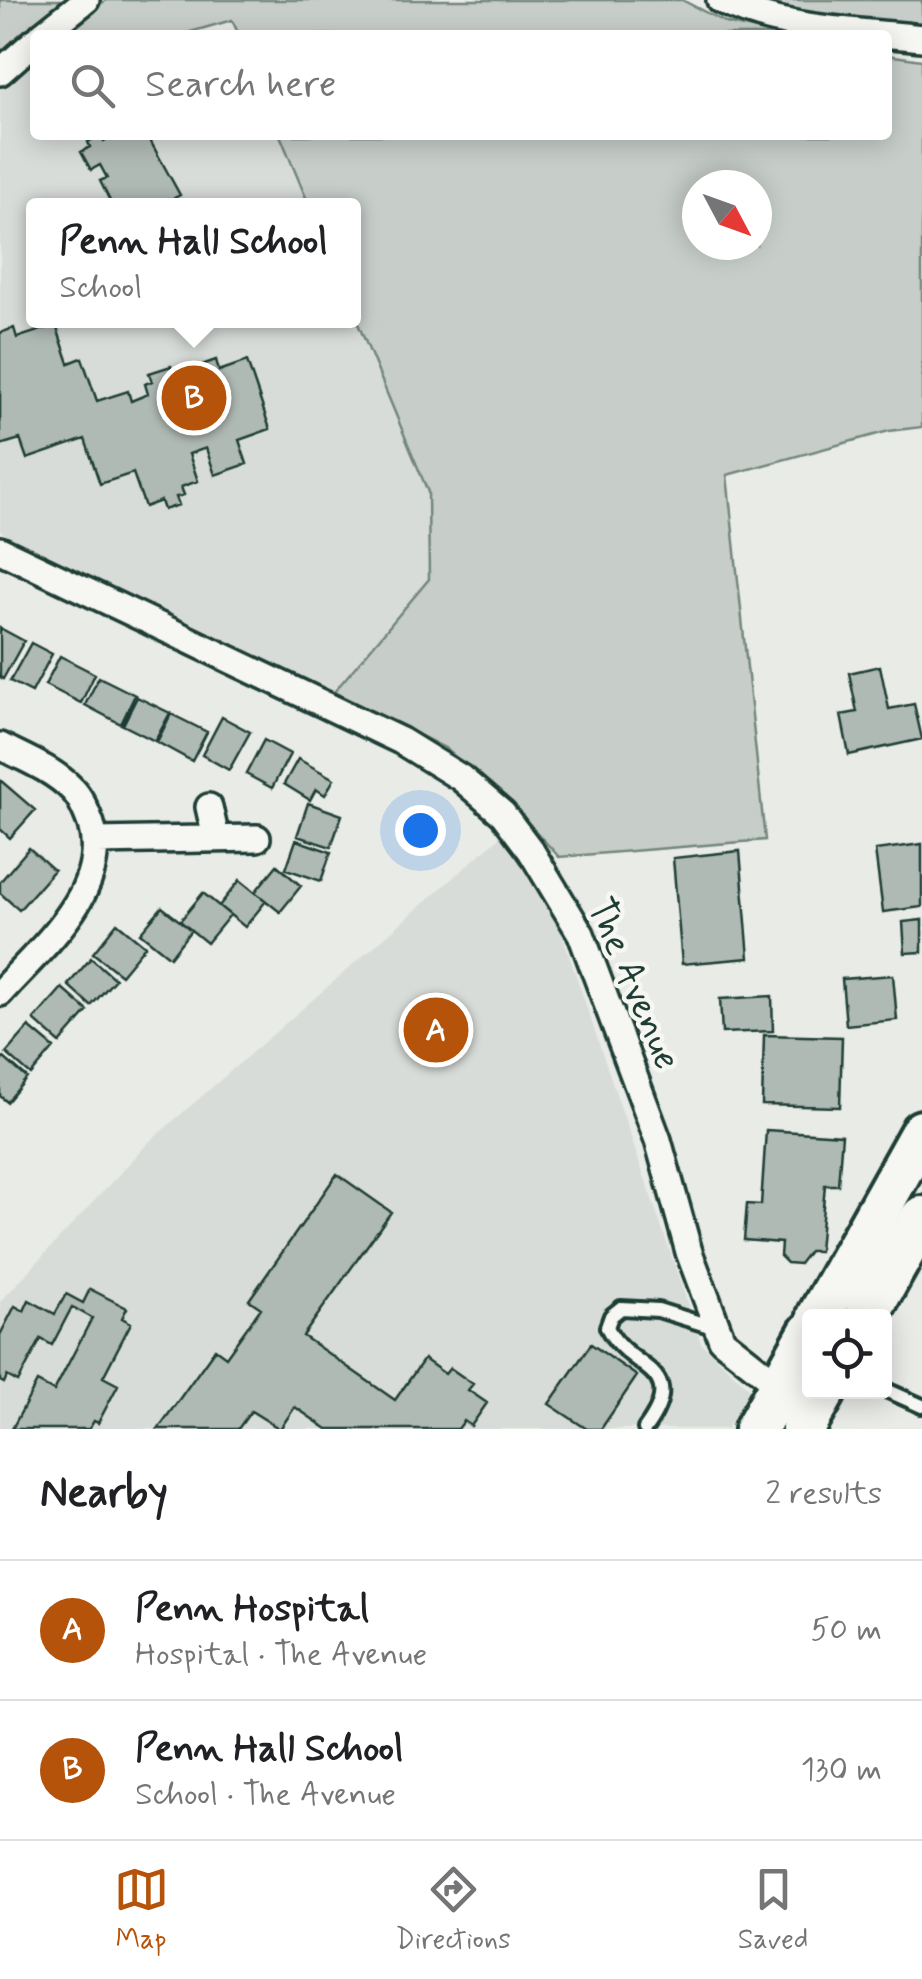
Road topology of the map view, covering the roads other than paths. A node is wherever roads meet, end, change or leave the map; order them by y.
1 (86, 0) edge
2 (720, 0) edge
3 (48, 30) edge
4 (849, 30) edge
5 (892, 35) edge
6 (922, 38) edge
7 (30, 45) edge
8 (0, 72) edge
9 (0, 550) edge
10 (0, 746) edge
11 (209, 807) dead end
12 (216, 838) junction
13 (257, 838) dead end
14 (96, 841) junction
15 (0, 993) edge
16 (922, 1132) edge
17 (922, 1218) edge
18 (823, 1309) edge
19 (870, 1309) edge
20 (718, 1328) junction
21 (892, 1393) edge
22 (805, 1404) edge
23 (922, 1406) edge
24 (644, 1429) edge
25 (756, 1429) edge

1 - 3 street
2 - 4 street
5 - 6 street
7 - 8 street
9 - 20 street, The Avenue
10 - 14 street
11 - 12 street
12 - 13 street
12 - 14 street
14 - 15 street
16 - 18 highway
17 - 19 highway
20 - 22 street, The Avenue
20 - 24 lane
21 - 23 lane
22 - 25 highway

